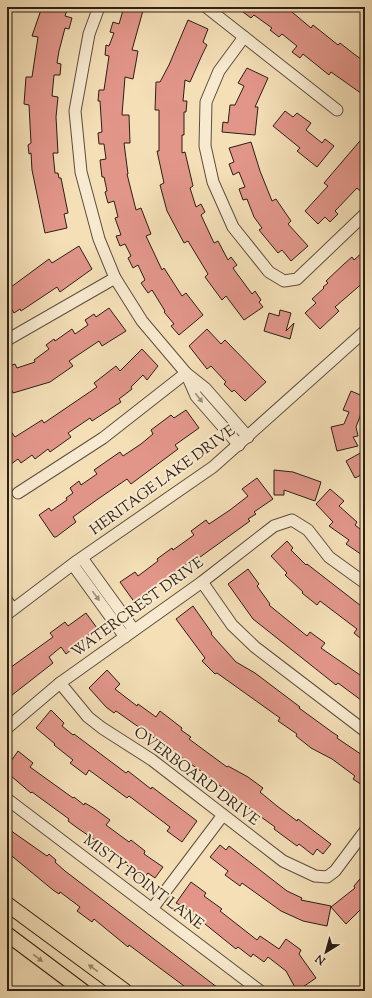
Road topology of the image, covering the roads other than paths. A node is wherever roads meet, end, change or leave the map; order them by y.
1 (99, 7) edge
2 (206, 7) edge
3 (244, 37) junction
4 (338, 110) dead end
5 (365, 214) edge
6 (115, 278) junction
7 (365, 331) edge
8 (7, 340) edge
9 (186, 373) junction
10 (248, 437) junction
11 (239, 445) junction
12 (18, 493) dead end
13 (82, 558) junction
14 (73, 564) junction
15 (202, 582) junction
16 (365, 583) edge
17 (9, 608) edge
18 (129, 633) junction
19 (60, 683) junction
20 (7, 728) edge
21 (365, 731) edge
22 (7, 799) edge
23 (223, 815) junction
24 (365, 831) edge
25 (7, 904) edge
26 (152, 909) junction
27 (7, 934) edge
28 (83, 991) edge
29 (124, 991) edge
30 (260, 991) edge

1 - 6 street
2 - 3 street
3 - 4 street
3 - 5 street
6 - 8 street
6 - 9 street
7 - 10 street, HERITAGE LAKE DRIVE
9 - 10 street
9 -> 11 street
9 - 12 street
10 - 11 street, HERITAGE LAKE DRIVE
11 - 13 street, HERITAGE LAKE DRIVE
13 - 14 street, HERITAGE LAKE DRIVE
13 - 18 street
14 - 17 street, HERITAGE LAKE DRIVE
14 -> 18 street
15 - 16 street, WATERCREST DRIVE
15 - 18 street, WATERCREST DRIVE
15 - 21 street
18 - 19 street, WATERCREST DRIVE
19 - 20 street, WATERCREST DRIVE
19 - 23 street, OVERBOARD DRIVE
22 - 26 street, MISTY POINT LANE
23 - 24 street, OVERBOARD DRIVE
23 - 26 street
29 -> 25 main road
26 - 30 street, MISTY POINT LANE
27 -> 28 main road

